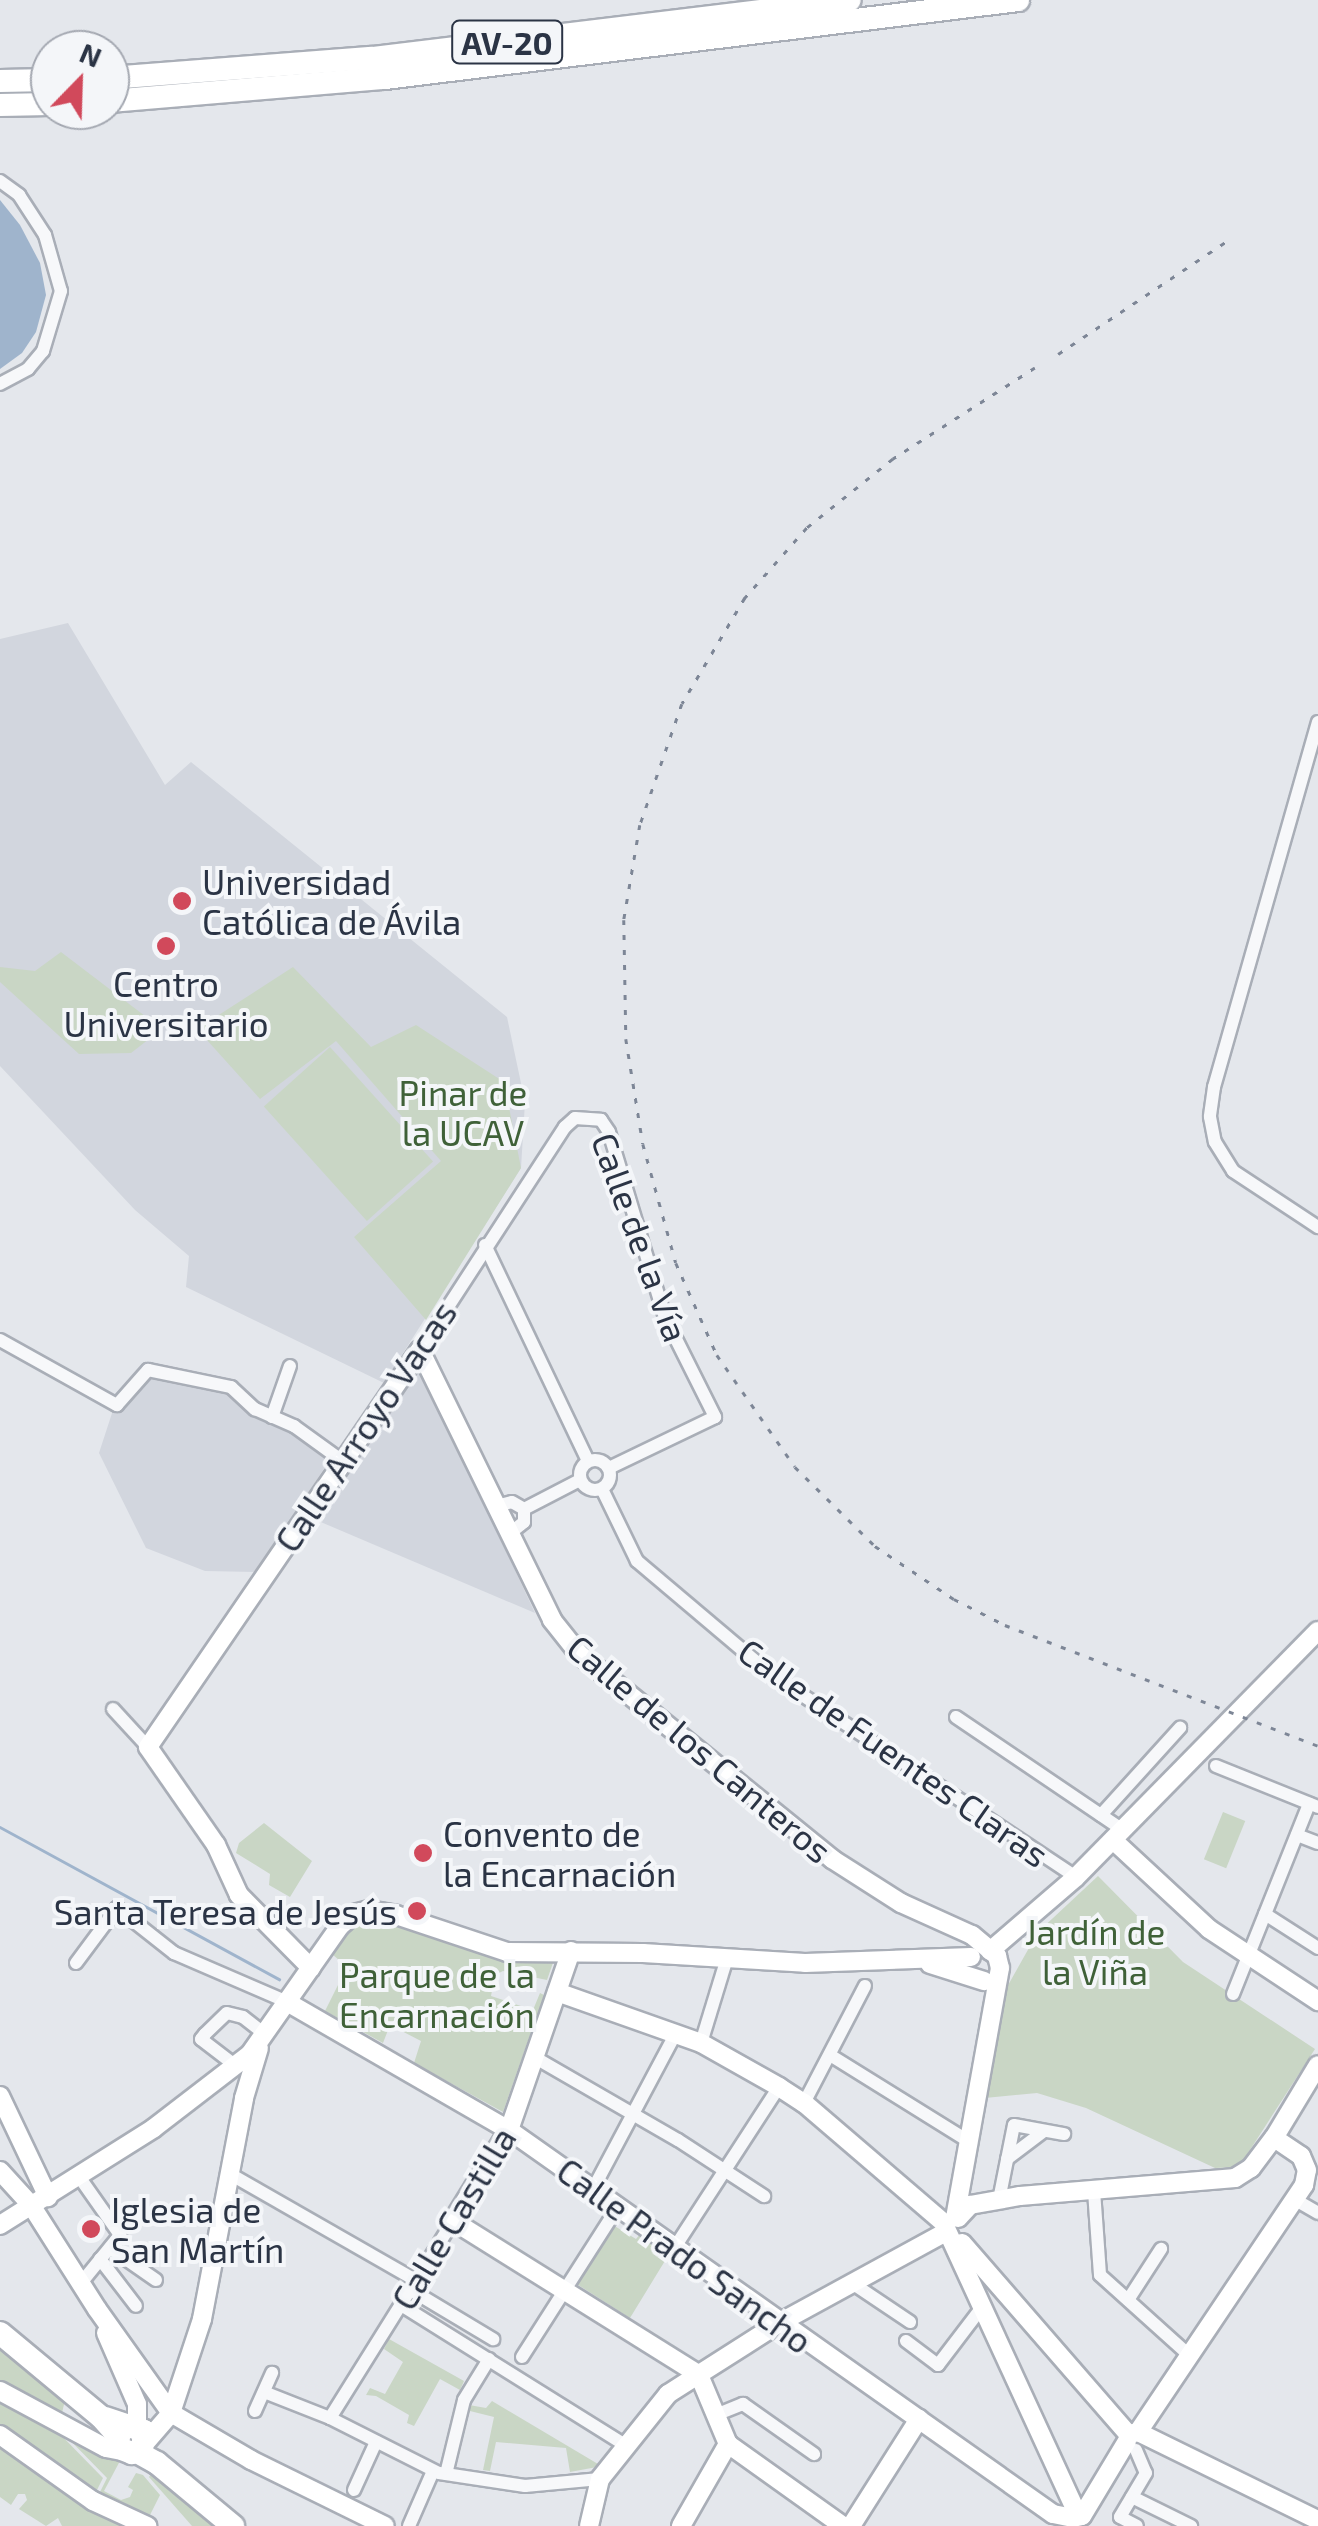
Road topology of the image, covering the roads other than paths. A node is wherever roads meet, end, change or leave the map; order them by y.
1 (848, 0) edge
2 (1018, 0) edge
3 (130, 76) edge
4 (30, 80) edge
5 (0, 81) edge
6 (130, 99) edge
7 (30, 104) edge
8 (0, 105) edge
9 (0, 181) edge
10 (0, 384) edge
11 (1318, 722) edge
12 (589, 1116) joint
13 (1318, 1227) edge
14 (485, 1245) junction
15 (0, 1340) edge
16 (420, 1350) junction
17 (290, 1366) dead end
18 (272, 1416) junction
19 (588, 1461) junction
20 (344, 1462) junction
21 (609, 1468) junction
22 (580, 1480) junction
23 (602, 1489) junction
24 (496, 1506) junction
25 (524, 1508) junction
26 (510, 1534) junction
27 (1318, 1632) edge
28 (113, 1709) dead end
29 (956, 1717) dead end
30 (1180, 1728) dead end
31 (148, 1747) junction
32 (1216, 1766) dead end
33 (1314, 1806) edge
34 (1101, 1815) junction
35 (1296, 1834) junction
36 (1118, 1835) junction
37 (1318, 1843) edge
38 (1076, 1877) junction
39 (1265, 1914) junction
40 (1318, 1948) edge
41 (571, 1950) junction
42 (1248, 1956) junction
43 (727, 1958) junction
44 (76, 1963) dead end
45 (984, 1963) junction
46 (300, 1984) junction
47 (865, 1986) dead end
48 (556, 1992) junction
49 (1233, 1994) dead end
50 (1318, 2002) edge
51 (676, 2033) junction
52 (264, 2036) junction
53 (701, 2043) junction
54 (830, 2055) junction
55 (534, 2057) junction
56 (1318, 2065) edge
57 (236, 2066) junction
58 (780, 2088) junction
59 (0, 2096) edge
60 (804, 2103) junction
61 (631, 2112) junction
62 (509, 2130) junction
63 (1044, 2130) junction
64 (1064, 2134) dead end
65 (1274, 2138) junction
66 (970, 2142) junction
67 (1007, 2159) junction
68 (0, 2170) edge
69 (727, 2172) junction
70 (230, 2174) junction
71 (80, 2178) junction
72 (593, 2189) junction
73 (1094, 2191) junction
74 (764, 2196) dead end
75 (1294, 2199) junction
76 (999, 2200) junction
77 (40, 2201) junction
78 (618, 2207) junction
79 (1318, 2213) edge
80 (453, 2222) junction
81 (0, 2225) edge
82 (952, 2226) junction
83 (675, 2247) junction
84 (110, 2248) junction
85 (1161, 2249) dead end
86 (100, 2260) junction
87 (156, 2280) dead end
88 (81, 2283) junction
89 (852, 2283) junction
90 (414, 2285) junction
91 (563, 2290) junction
92 (984, 2293) junction
93 (1128, 2300) junction
94 (401, 2305) junction
95 (136, 2306) dead end
96 (97, 2309) junction
97 (780, 2322) junction
98 (910, 2322) dead end
99 (0, 2332) edge
100 (493, 2339) dead end
101 (906, 2342) dead end
102 (1190, 2355) junction
103 (522, 2357) dead end
104 (489, 2359) junction
105 (272, 2373) dead end
106 (699, 2375) junction
107 (0, 2390) edge
108 (264, 2392) junction
109 (75, 2395) junction
110 (255, 2411) dead end
111 (171, 2412) junction
112 (718, 2414) junction
113 (330, 2418) junction
114 (918, 2419) junction
115 (62, 2424) junction
116 (0, 2435) edge
117 (135, 2441) junction
118 (1139, 2441) junction
119 (376, 2442) junction
120 (728, 2444) junction
121 (626, 2445) junction
122 (814, 2454) dead end
123 (440, 2473) junction
124 (600, 2479) junction
125 (354, 2490) dead end
126 (1132, 2497) junction
127 (1079, 2515) edge
128 (1318, 2520) edge
129 (594, 2524) edge
130 (147, 2526) edge
131 (232, 2526) edge
132 (384, 2526) edge
133 (410, 2526) edge
134 (681, 2526) edge
135 (843, 2526) edge
136 (851, 2526) edge
137 (1137, 2526) edge
138 (1191, 2526) edge

1 - 3 highway, AV-20
2 - 6 highway, AV-20
4 - 5 highway
7 - 8 highway
9 - 10 street
11 - 13 street
12 - 14 street, Calle Arroyo Vacas
12 - 21 street, Calle de la Vía
14 - 16 street, Calle Arroyo Vacas
14 - 19 street
15 - 18 street
16 - 20 street, Calle Arroyo Vacas
16 - 24 street, Calle de los Canteros
17 - 18 street
18 - 20 street
19 - 21 street
19 - 22 street
20 - 31 street, Calle Arroyo Vacas
21 - 23 street
22 - 23 street
22 - 25 street
23 - 38 street, Calle de Fuentes Claras
24 - 25 street
24 - 26 street, Calle de los Canteros
25 - 26 street
26 - 45 street, Calle de los Canteros
27 - 36 street
28 - 31 street
29 - 34 street
30 - 34 street
31 - 46 street, Calle Prado Sancho
32 - 33 street
33 - 35 street
34 - 36 street
35 - 37 street
35 - 39 street
36 - 38 street
36 - 42 street
38 - 45 street
39 - 40 street
39 - 42 street
41 - 43 street
41 - 46 street
41 - 48 street, Calle Castilla
42 - 49 street
42 - 50 street
43 - 45 street
43 - 53 street
44 - 46 street
45 - 66 street
46 - 52 street
46 - 62 street, Calle Prado Sancho
47 - 54 street
48 - 51 street
48 - 55 street, Calle Castilla
51 - 53 street
51 - 61 street
52 - 57 street
52 - 57 street
52 - 70 street
53 - 58 street
54 - 60 street
54 - 66 street
55 - 61 street
55 - 62 street, Calle Castilla
56 - 65 street
57 - 71 street
58 - 60 street
58 - 69 street
59 - 77 street
60 - 82 street
61 - 69 street
61 - 72 street
62 - 72 street, Calle Prado Sancho
62 - 80 street, Calle Castilla
63 - 64 street
63 - 67 street
63 - 67 street
65 - 73 street
65 - 75 street
66 - 82 street
67 - 76 street
68 - 77 street
69 - 74 street
69 - 83 street
70 - 90 street
70 - 111 street
71 - 77 street
71 - 84 street
72 - 78 street, Calle Prado Sancho
73 - 76 street
73 - 93 street
75 - 79 street
75 - 102 street
76 - 82 street
77 - 81 street
77 - 88 street
78 - 83 street, Calle Prado Sancho
78 - 91 street
80 - 90 street, Calle Castilla
80 - 91 street
82 - 89 street
82 - 92 street
83 - 97 street, Calle Prado Sancho
84 - 86 street
84 - 87 street
85 - 93 street
86 - 88 street
86 - 95 street
88 - 96 street
89 - 97 street
89 - 98 street
90 - 94 street, Calle Castilla
90 - 100 street
91 - 103 street
91 - 106 street
92 - 101 street
92 - 118 street
92 - 127 street
93 - 102 street
94 - 104 street
94 - 113 street, Calle Castilla
96 - 111 street
96 - 117 street
97 - 106 street
97 - 114 street, Calle Prado Sancho
99 - 109 highway
102 - 118 street
104 - 121 street
104 - 123 street
105 - 108 street
106 - 112 street
106 - 121 street
107 - 115 street
108 - 110 street
108 - 113 street
109 - 115 street
109 - 117 highway
111 - 117 street
111 - 132 street
112 - 120 street
112 - 122 street
113 - 119 street
114 - 127 street, Calle Prado Sancho
114 - 136 street
115 - 117 street
116 - 130 street
117 - 131 highway
118 - 126 street
118 - 127 street
118 - 128 street
119 - 123 street
119 - 125 street
120 - 134 street
120 - 135 street
121 - 124 street
123 - 124 street
123 - 133 street
124 - 129 street
126 - 137 street
126 - 138 street

